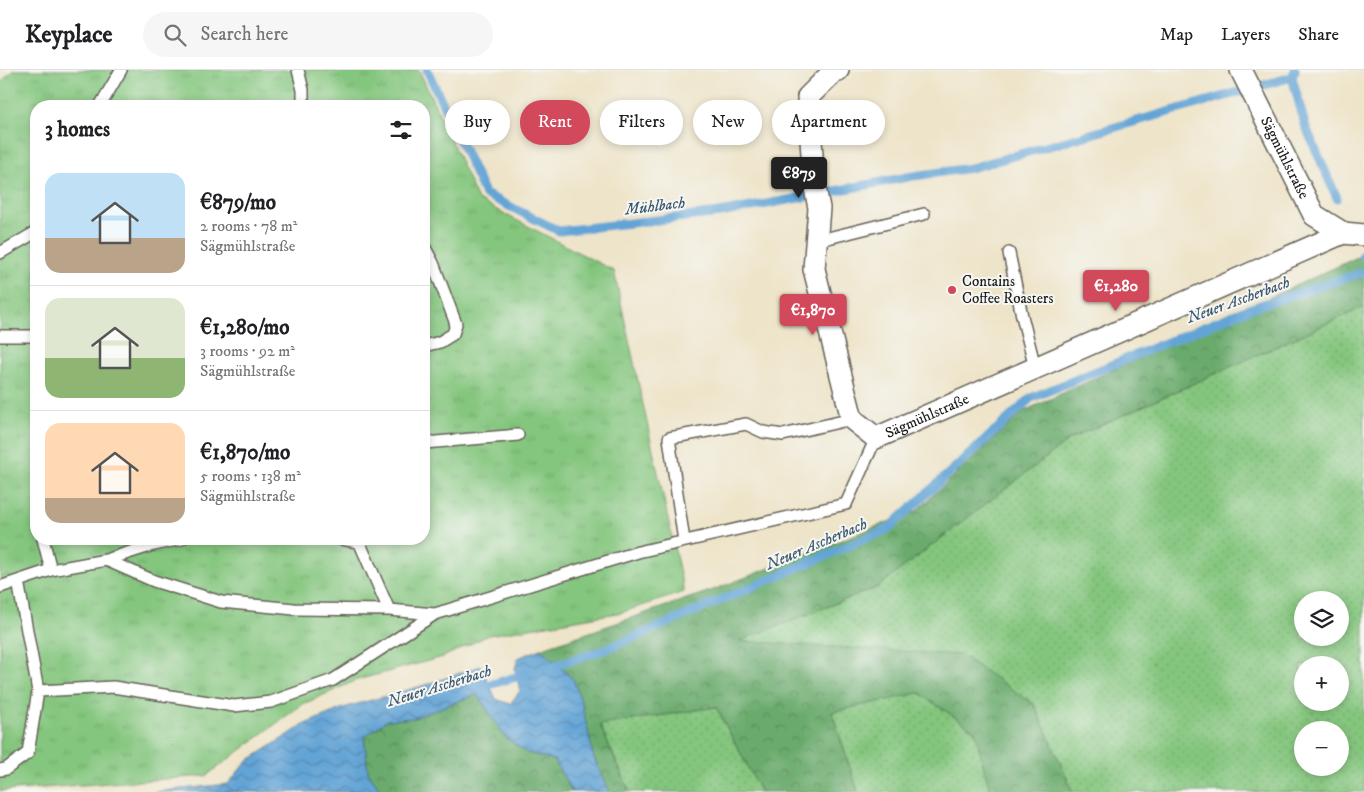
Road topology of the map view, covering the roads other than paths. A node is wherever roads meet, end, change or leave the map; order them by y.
1 (121, 70) edge
2 (298, 70) edge
3 (838, 70) edge
4 (1242, 70) edge
5 (104, 100) edge
6 (302, 100) edge
7 (924, 214) dead end
8 (1343, 233) junction
9 (1364, 235) edge
10 (30, 236) edge
11 (816, 241) junction
12 (0, 253) edge
13 (1009, 253) dead end
14 (430, 257) edge
15 (0, 336) edge
16 (30, 336) edge
17 (430, 344) edge
18 (1035, 367) junction
19 (852, 419) junction
20 (518, 435) dead end
21 (876, 438) junction
22 (430, 442) edge
23 (684, 541) junction
24 (45, 545) edge
25 (153, 545) edge
26 (360, 545) edge
27 (106, 560) junction
28 (51, 570) junction
29 (18, 581) junction
30 (0, 587) edge
31 (389, 610) junction
32 (435, 614) junction
33 (38, 691) junction
34 (0, 770) edge

1 - 5 lane
2 - 6 lane
3 - 11 street
4 - 8 street, Sägmühlstraße
7 - 11 lane
8 - 9 street, Sägmühlstraße
8 - 18 street, Sägmühlstraße
10 - 12 lane
11 - 19 street
13 - 18 lane
14 - 17 lane
15 - 16 lane
18 - 21 street, Sägmühlstraße
19 - 21 street, Sägmühlstraße
19 - 23 lane
20 - 22 lane
21 - 23 lane
23 - 32 lane
24 - 28 lane
25 - 27 lane
26 - 31 lane
27 - 28 lane
27 - 31 lane
28 - 29 lane
29 - 30 lane
29 - 33 lane
31 - 32 lane
32 - 33 lane
33 - 34 lane

